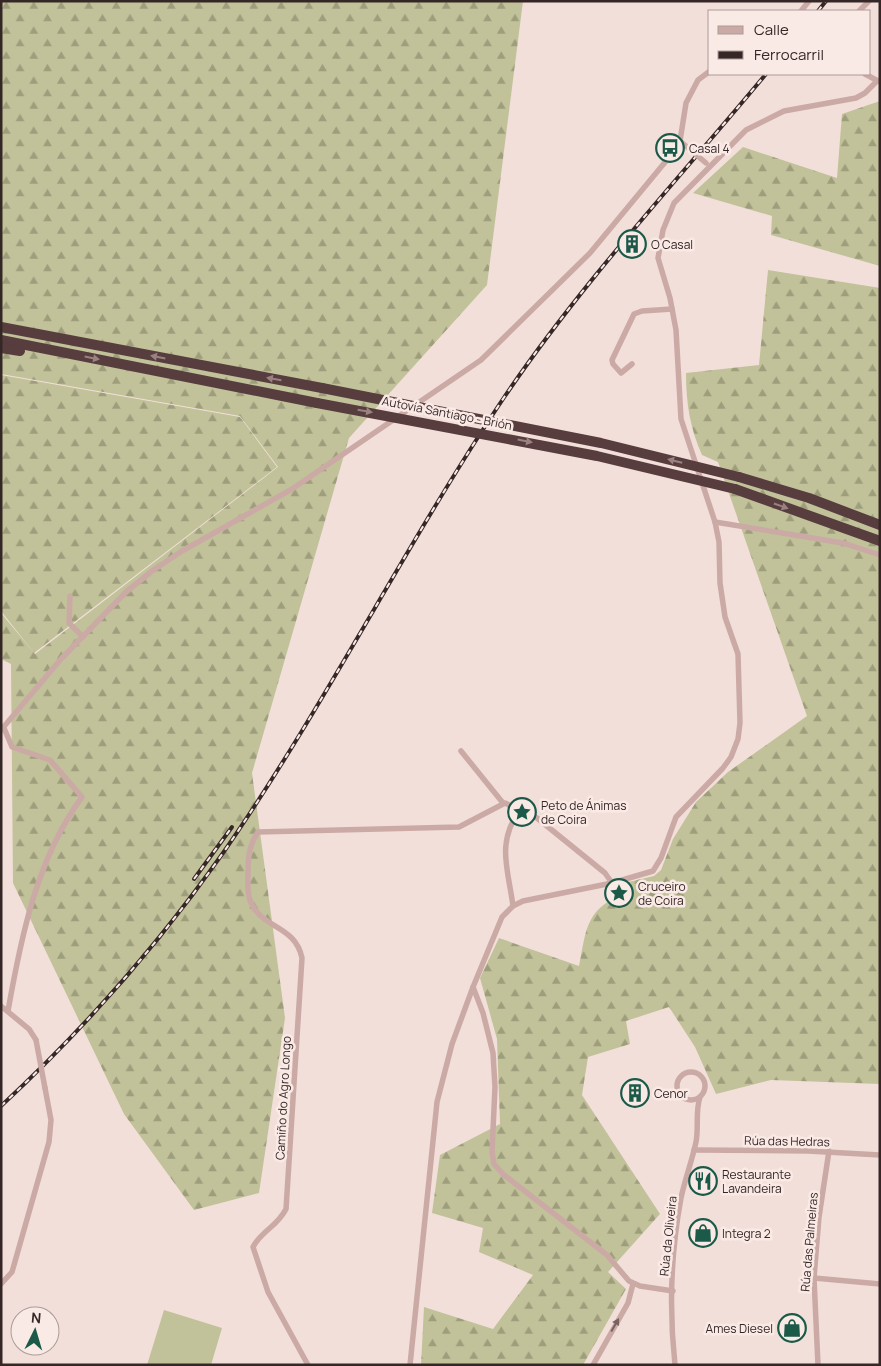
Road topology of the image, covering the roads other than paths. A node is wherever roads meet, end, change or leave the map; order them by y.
1 (869, 1) edge
2 (860, 10) edge
3 (708, 72) edge
4 (867, 75) edge
5 (878, 81) edge
6 (680, 141) junction
7 (708, 164) junction
8 (672, 309) junction
9 (1, 320) edge
10 (1, 327) edge
11 (30, 332) junction
12 (1, 340) edge
13 (1, 348) edge
14 (44, 348) junction
15 (632, 364) dead end
16 (715, 522) junction
17 (880, 524) edge
18 (880, 541) edge
19 (880, 555) edge
20 (70, 596) dead end
21 (83, 637) junction
22 (2, 729) edge
23 (461, 751) dead end
24 (503, 803) junction
25 (520, 809) junction
26 (612, 883) junction
27 (513, 906) junction
28 (473, 986) junction
29 (1, 1006) edge
30 (8, 1011) junction
31 (700, 1097) junction
32 (689, 1101) junction
33 (696, 1111) junction
34 (694, 1150) junction
35 (828, 1152) junction
36 (880, 1155) edge
37 (814, 1278) junction
38 (1, 1284) edge
39 (633, 1284) junction
40 (880, 1284) edge
41 (672, 1291) junction
42 (308, 1365) edge
43 (410, 1365) edge
44 (593, 1365) edge
45 (675, 1365) edge
46 (818, 1365) edge

1 - 2 street
3 - 6 street
4 - 5 street
5 - 7 street
6 - 7 street, bridge
6 - 21 street
7 - 8 street
8 - 15 street
8 - 16 street
9 - 11 highway
10 - 11 highway, Autovía Santiago - Brión
17 -> 11 highway, Autovía Santiago - Brión, bridge
12 - 14 highway, Autovía Santiago - Brión
13 - 14 highway
14 -> 18 highway, Autovía Santiago - Brión, bridge
16 - 19 street
16 - 26 street
20 - 21 street
21 - 22 street
22 - 30 street
23 - 24 street
24 - 25 street
24 - 42 street, Camiño do Agro Longo
25 - 26 street
25 - 27 street
26 - 27 street
27 - 28 street
28 - 39 street
28 - 43 street
29 - 30 street
30 - 38 street, bridge
31 - 32 street
31 - 32 street, Rúa da Oliveira
31 - 33 street, Rúa da Oliveira
32 - 33 street, Rúa da Oliveira
33 - 34 street, Rúa da Oliveira
34 - 35 street, Rúa das Hedras
34 - 41 street, Rúa da Oliveira
35 - 36 street, Rúa das Hedras
35 - 37 street, Rúa das Palmeiras
37 - 40 street
37 - 46 street, Rúa das Palmeiras
39 - 41 street
44 -> 39 street
41 - 45 street, Rúa da Oliveira

